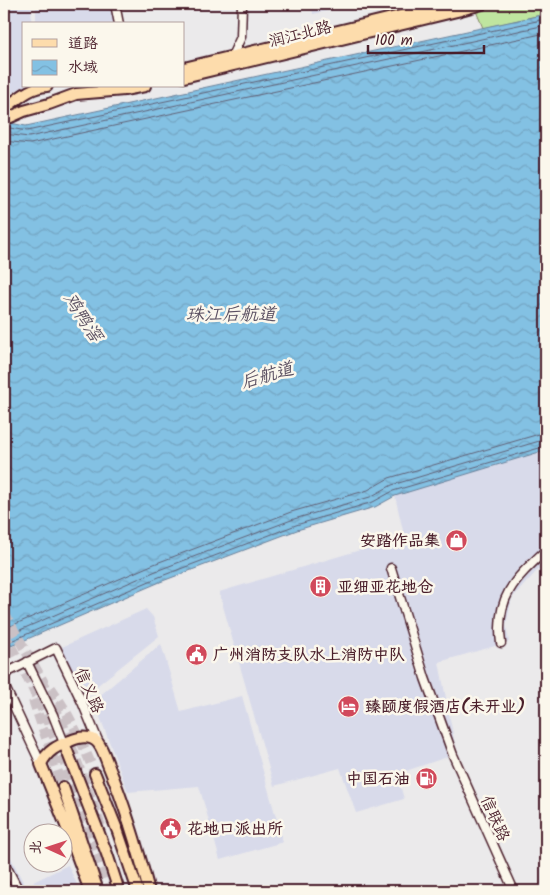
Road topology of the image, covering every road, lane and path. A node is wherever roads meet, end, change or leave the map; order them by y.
1 (115, 4) edge
2 (242, 4) edge
3 (450, 4) edge
4 (482, 4) edge
5 (119, 22) edge
6 (232, 56) junction
7 (185, 68) edge
8 (185, 77) edge
9 (36, 88) edge
10 (134, 88) edge
11 (4, 109) edge
12 (4, 120) edge
13 (546, 550) edge
14 (391, 568) dead end
15 (501, 643) dead end
16 (27, 662) junction
17 (4, 674) edge
18 (4, 685) edge
19 (64, 743) junction
20 (99, 744) junction
21 (41, 764) junction
22 (95, 774) tunnel mouth
23 (63, 787) tunnel mouth
24 (4, 862) edge
25 (16, 890) edge
26 (90, 891) edge
27 (98, 891) edge
28 (119, 891) edge
29 (138, 891) edge
30 (149, 891) edge
31 (514, 891) edge

1 - 5 street
2 - 6 street
3 - 6 main road, 润江北路
4 - 8 main road, 润江北路
6 - 7 main road, 润江北路
9 - 11 main road
10 - 12 main road
13 - 15 street
14 - 31 street, 信联路
16 - 17 street
16 - 19 street
16 - 20 street, 信义路
18 - 21 street
19 - 20 main road
19 - 21 main road
19 - 28 main road
20 - 30 main road
21 - 26 main road
22 - 29 main road
23 - 27 main road
24 - 25 street

